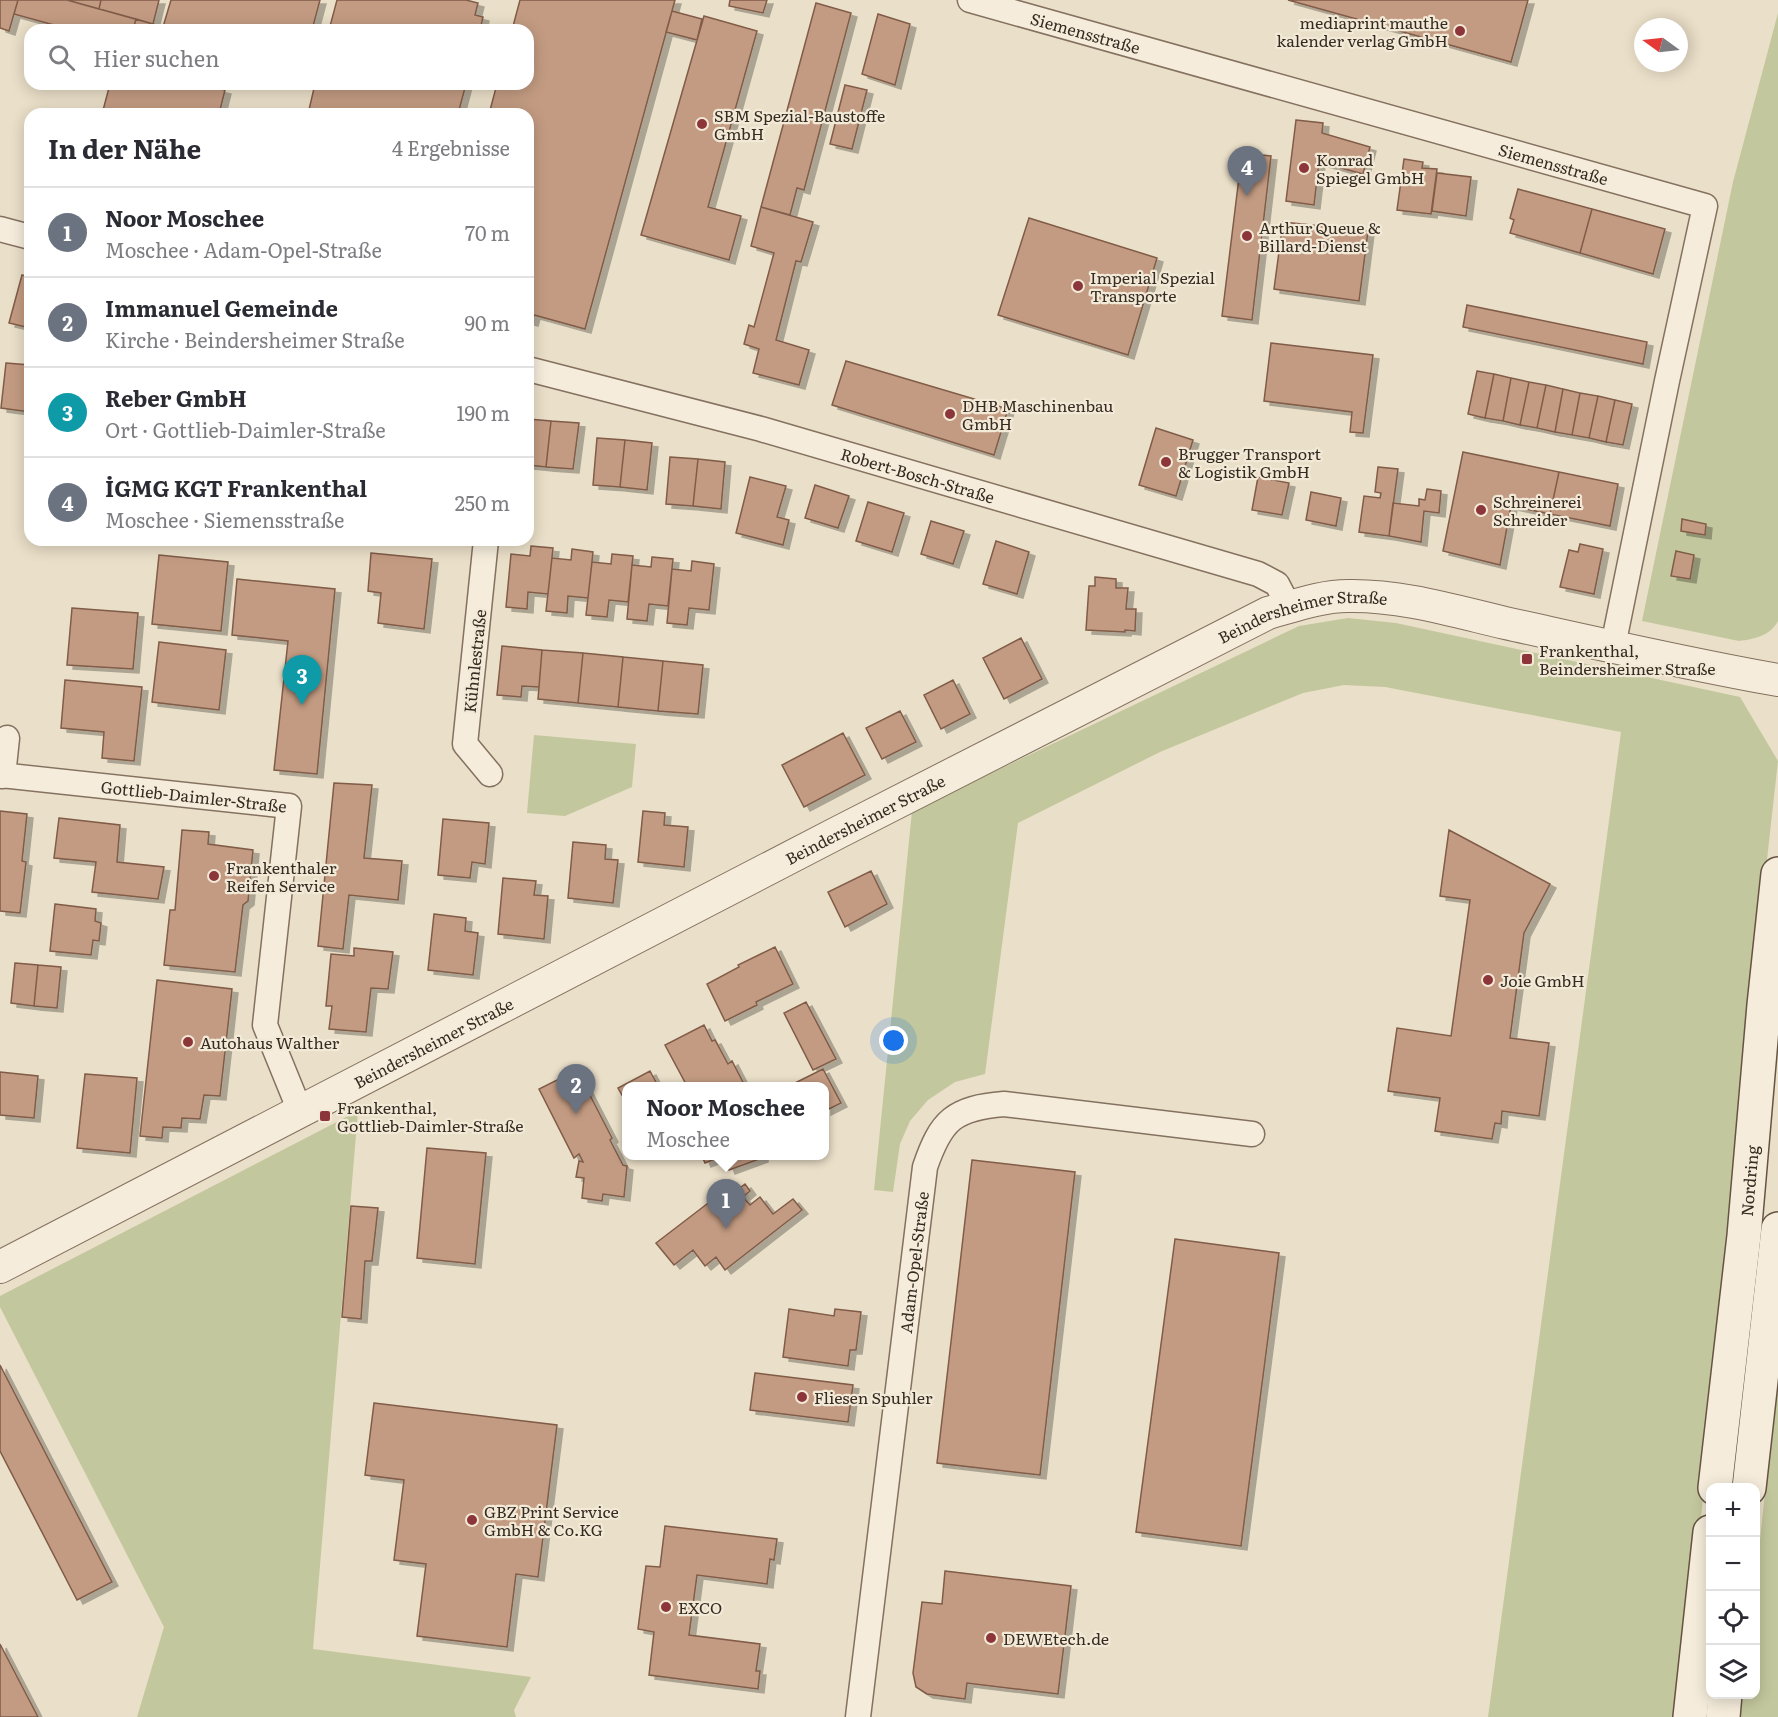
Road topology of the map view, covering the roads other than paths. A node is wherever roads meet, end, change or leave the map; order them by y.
1 (970, 0) edge
2 (0, 229) edge
3 (24, 235) edge
4 (534, 371) edge
5 (485, 546) edge
6 (1289, 607) junction
7 (1613, 646) junction
8 (1778, 680) edge
9 (7, 738) dead end
10 (490, 774) dead end
11 (1, 776) edge
12 (1778, 874) edge
13 (300, 1111) junction
14 (1252, 1134) dead end
15 (1778, 1229) edge
16 (0, 1267) edge
17 (1716, 1483) edge
18 (1750, 1483) edge
19 (1709, 1537) edge
20 (1724, 1699) edge
21 (858, 1717) edge
22 (1690, 1717) edge
23 (1722, 1717) edge

1 - 7 street, Siemensstraße
2 - 3 street
4 - 6 street, Robert-Bosch-Straße
5 - 10 street, Kühnlestraße
6 - 7 street, Beindersheimer Straße
6 - 13 street, Beindersheimer Straße
7 - 8 street, Beindersheimer Straße
9 - 11 street, Gottlieb-Daimler-Straße
11 - 13 street, Gottlieb-Daimler-Straße
12 - 17 main road, Nordring
13 - 16 street, Beindersheimer Straße
14 - 21 street, Adam-Opel-Straße
15 - 18 main road
19 - 22 main road
20 - 23 main road

